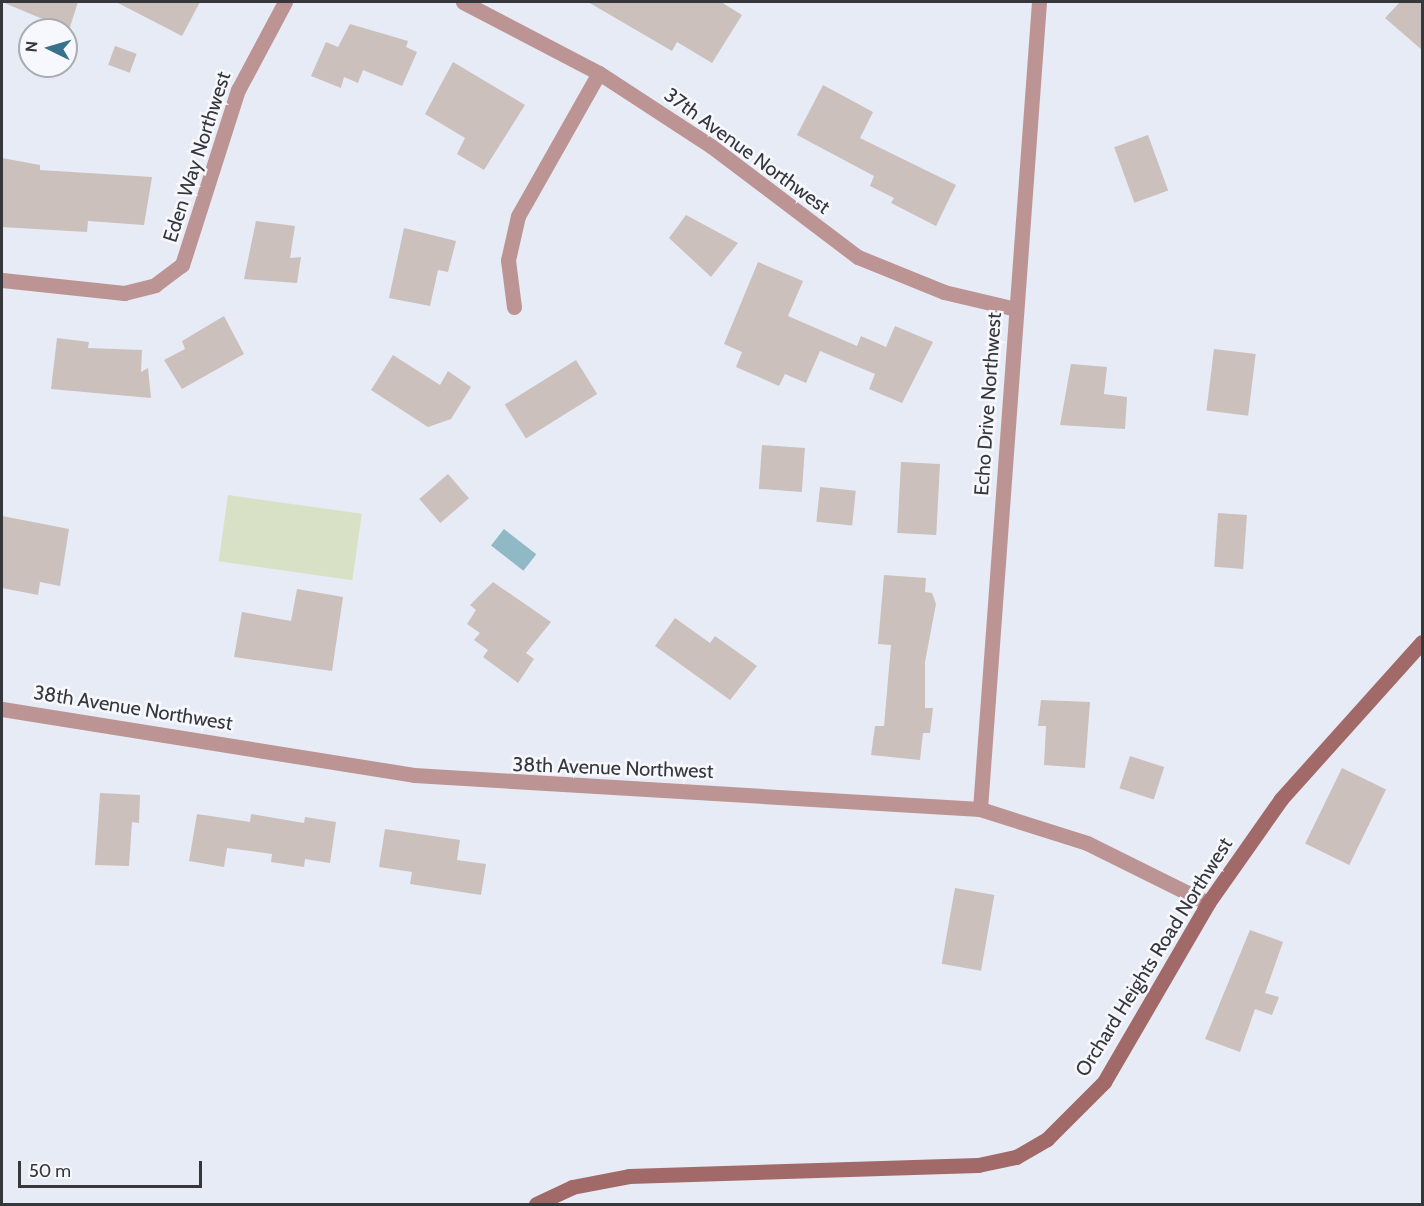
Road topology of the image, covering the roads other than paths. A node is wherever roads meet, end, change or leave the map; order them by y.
1 (285, 2) edge
2 (463, 2) edge
3 (1040, 2) edge
4 (599, 73) junction
5 (2, 280) edge
6 (514, 307) dead end
7 (1016, 309) junction
8 (1422, 642) edge
9 (2, 709) edge
10 (980, 809) junction
11 (1208, 903) junction
12 (536, 1204) edge

1 - 5 street, Eden Way Northwest
2 - 4 street, 37th Avenue Northwest
3 - 7 street, Echo Drive Northwest
4 - 6 street
4 - 7 street, 37th Avenue Northwest
7 - 10 street, Echo Drive Northwest
8 - 11 street, Orchard Heights Road Northwest
9 - 10 street, 38th Avenue Northwest
10 - 11 street, 38th Avenue Northwest
11 - 12 street, Orchard Heights Road Northwest

